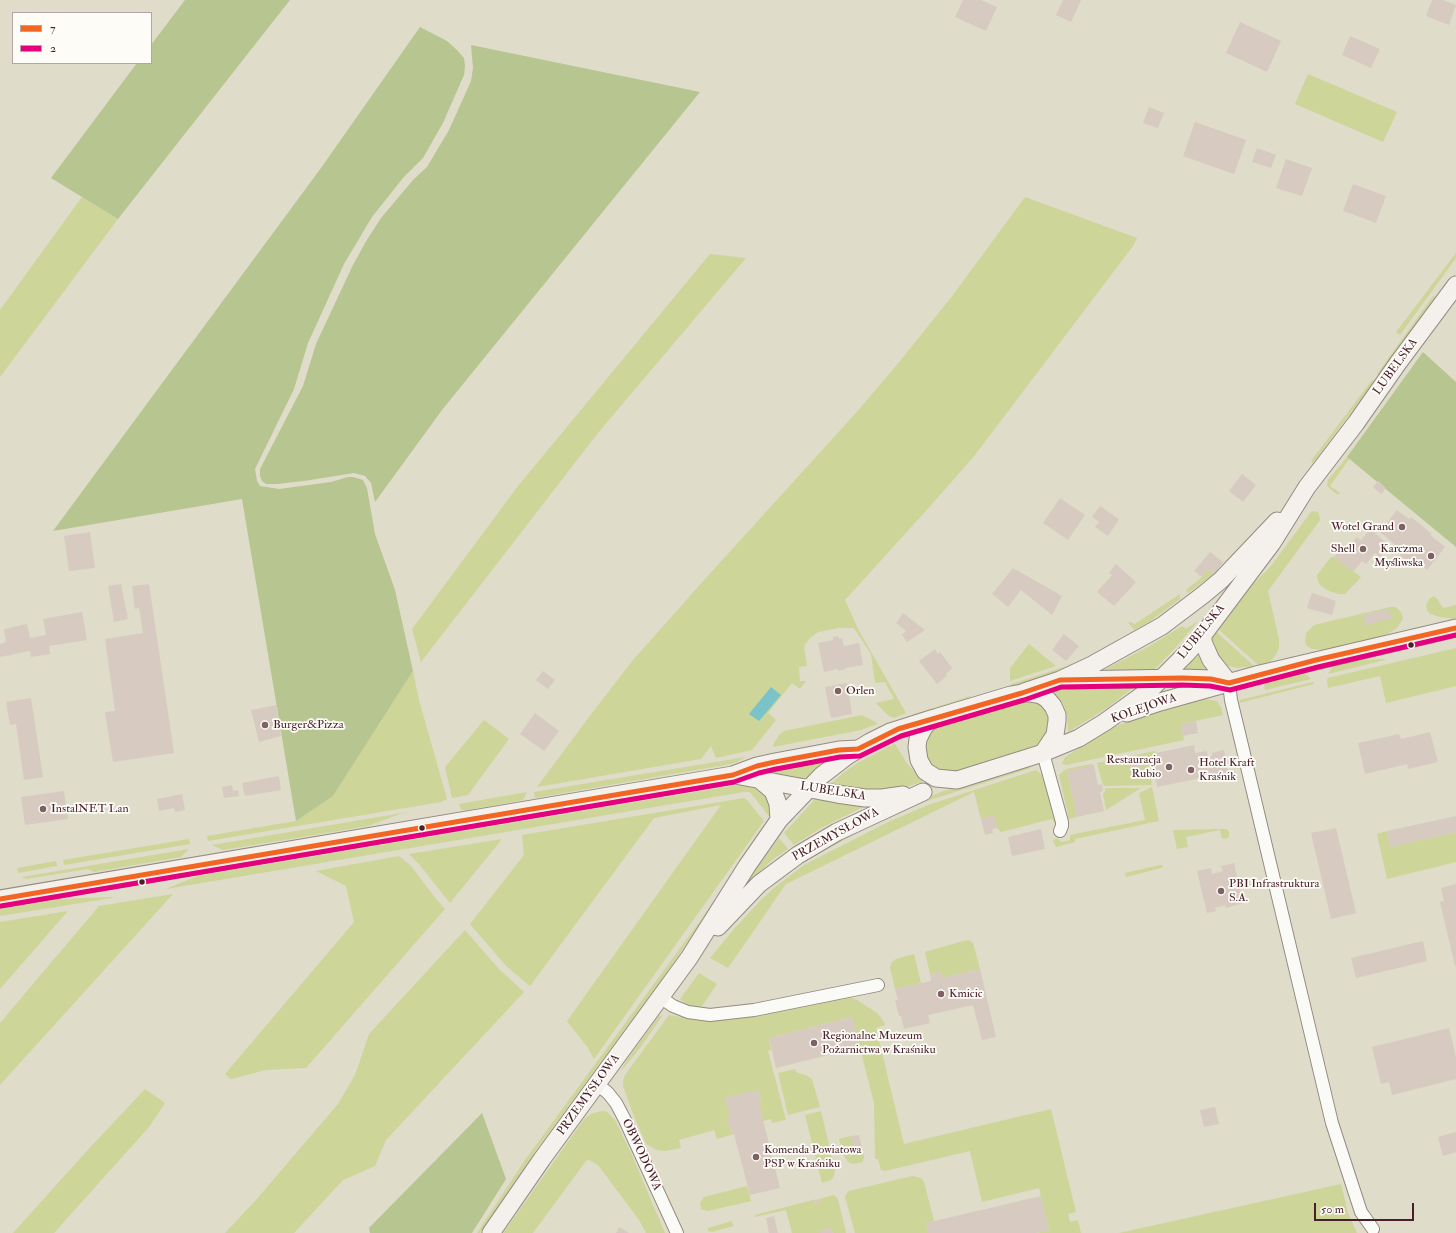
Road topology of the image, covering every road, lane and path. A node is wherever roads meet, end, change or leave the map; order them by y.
1 (1456, 285) edge
2 (1308, 487) junction
3 (1456, 628) edge
4 (1203, 635) junction
5 (1162, 678) junction
6 (1060, 680) junction
7 (1229, 683) junction
8 (1022, 693) junction
9 (938, 717) junction
10 (1105, 722) junction
11 (858, 749) junction
12 (1043, 753) junction
13 (733, 775) junction
14 (760, 780) junction
15 (957, 780) junction
16 (809, 788) junction
17 (923, 792) junction
18 (779, 820) junction
19 (1060, 831) dead end
20 (0, 899) edge
21 (689, 958) junction
22 (878, 985) dead end
23 (660, 998) junction
24 (597, 1084) junction
25 (1373, 1230) dead end
26 (491, 1233) edge
27 (677, 1233) edge

1 - 2 main road, LUBELSKA
2 - 4 main road, LUBELSKA
2 - 6 main road, LUBELSKA
3 - 7 main road, KOLEJOWA
4 - 5 main road, LUBELSKA
4 - 7 main road
5 - 6 main road, KOLEJOWA
5 - 7 main road, KOLEJOWA
5 - 10 main road, LUBELSKA
6 - 8 main road, LUBELSKA
7 - 10 main road, KOLEJOWA
7 - 25 street
8 - 9 main road, LUBELSKA
8 - 12 main road
9 - 11 main road, LUBELSKA
9 - 15 main road
10 - 12 main road, LUBELSKA
11 - 13 main road, LUBELSKA
11 - 16 main road, PRZEMYSŁOWA
12 - 15 main road, LUBELSKA
12 - 19 street
13 - 14 main road, LUBELSKA
13 - 20 main road, LUBELSKA
14 - 16 main road, LUBELSKA
14 - 18 main road
15 - 17 main road, LUBELSKA
16 - 17 main road, LUBELSKA
16 - 18 main road, PRZEMYSŁOWA
17 - 21 main road, PRZEMYSŁOWA
18 - 21 main road, PRZEMYSŁOWA
21 - 23 main road, PRZEMYSŁOWA
22 - 23 street
23 - 24 main road, PRZEMYSŁOWA
24 - 26 main road, PRZEMYSŁOWA
24 - 27 street, OBWODOWA

